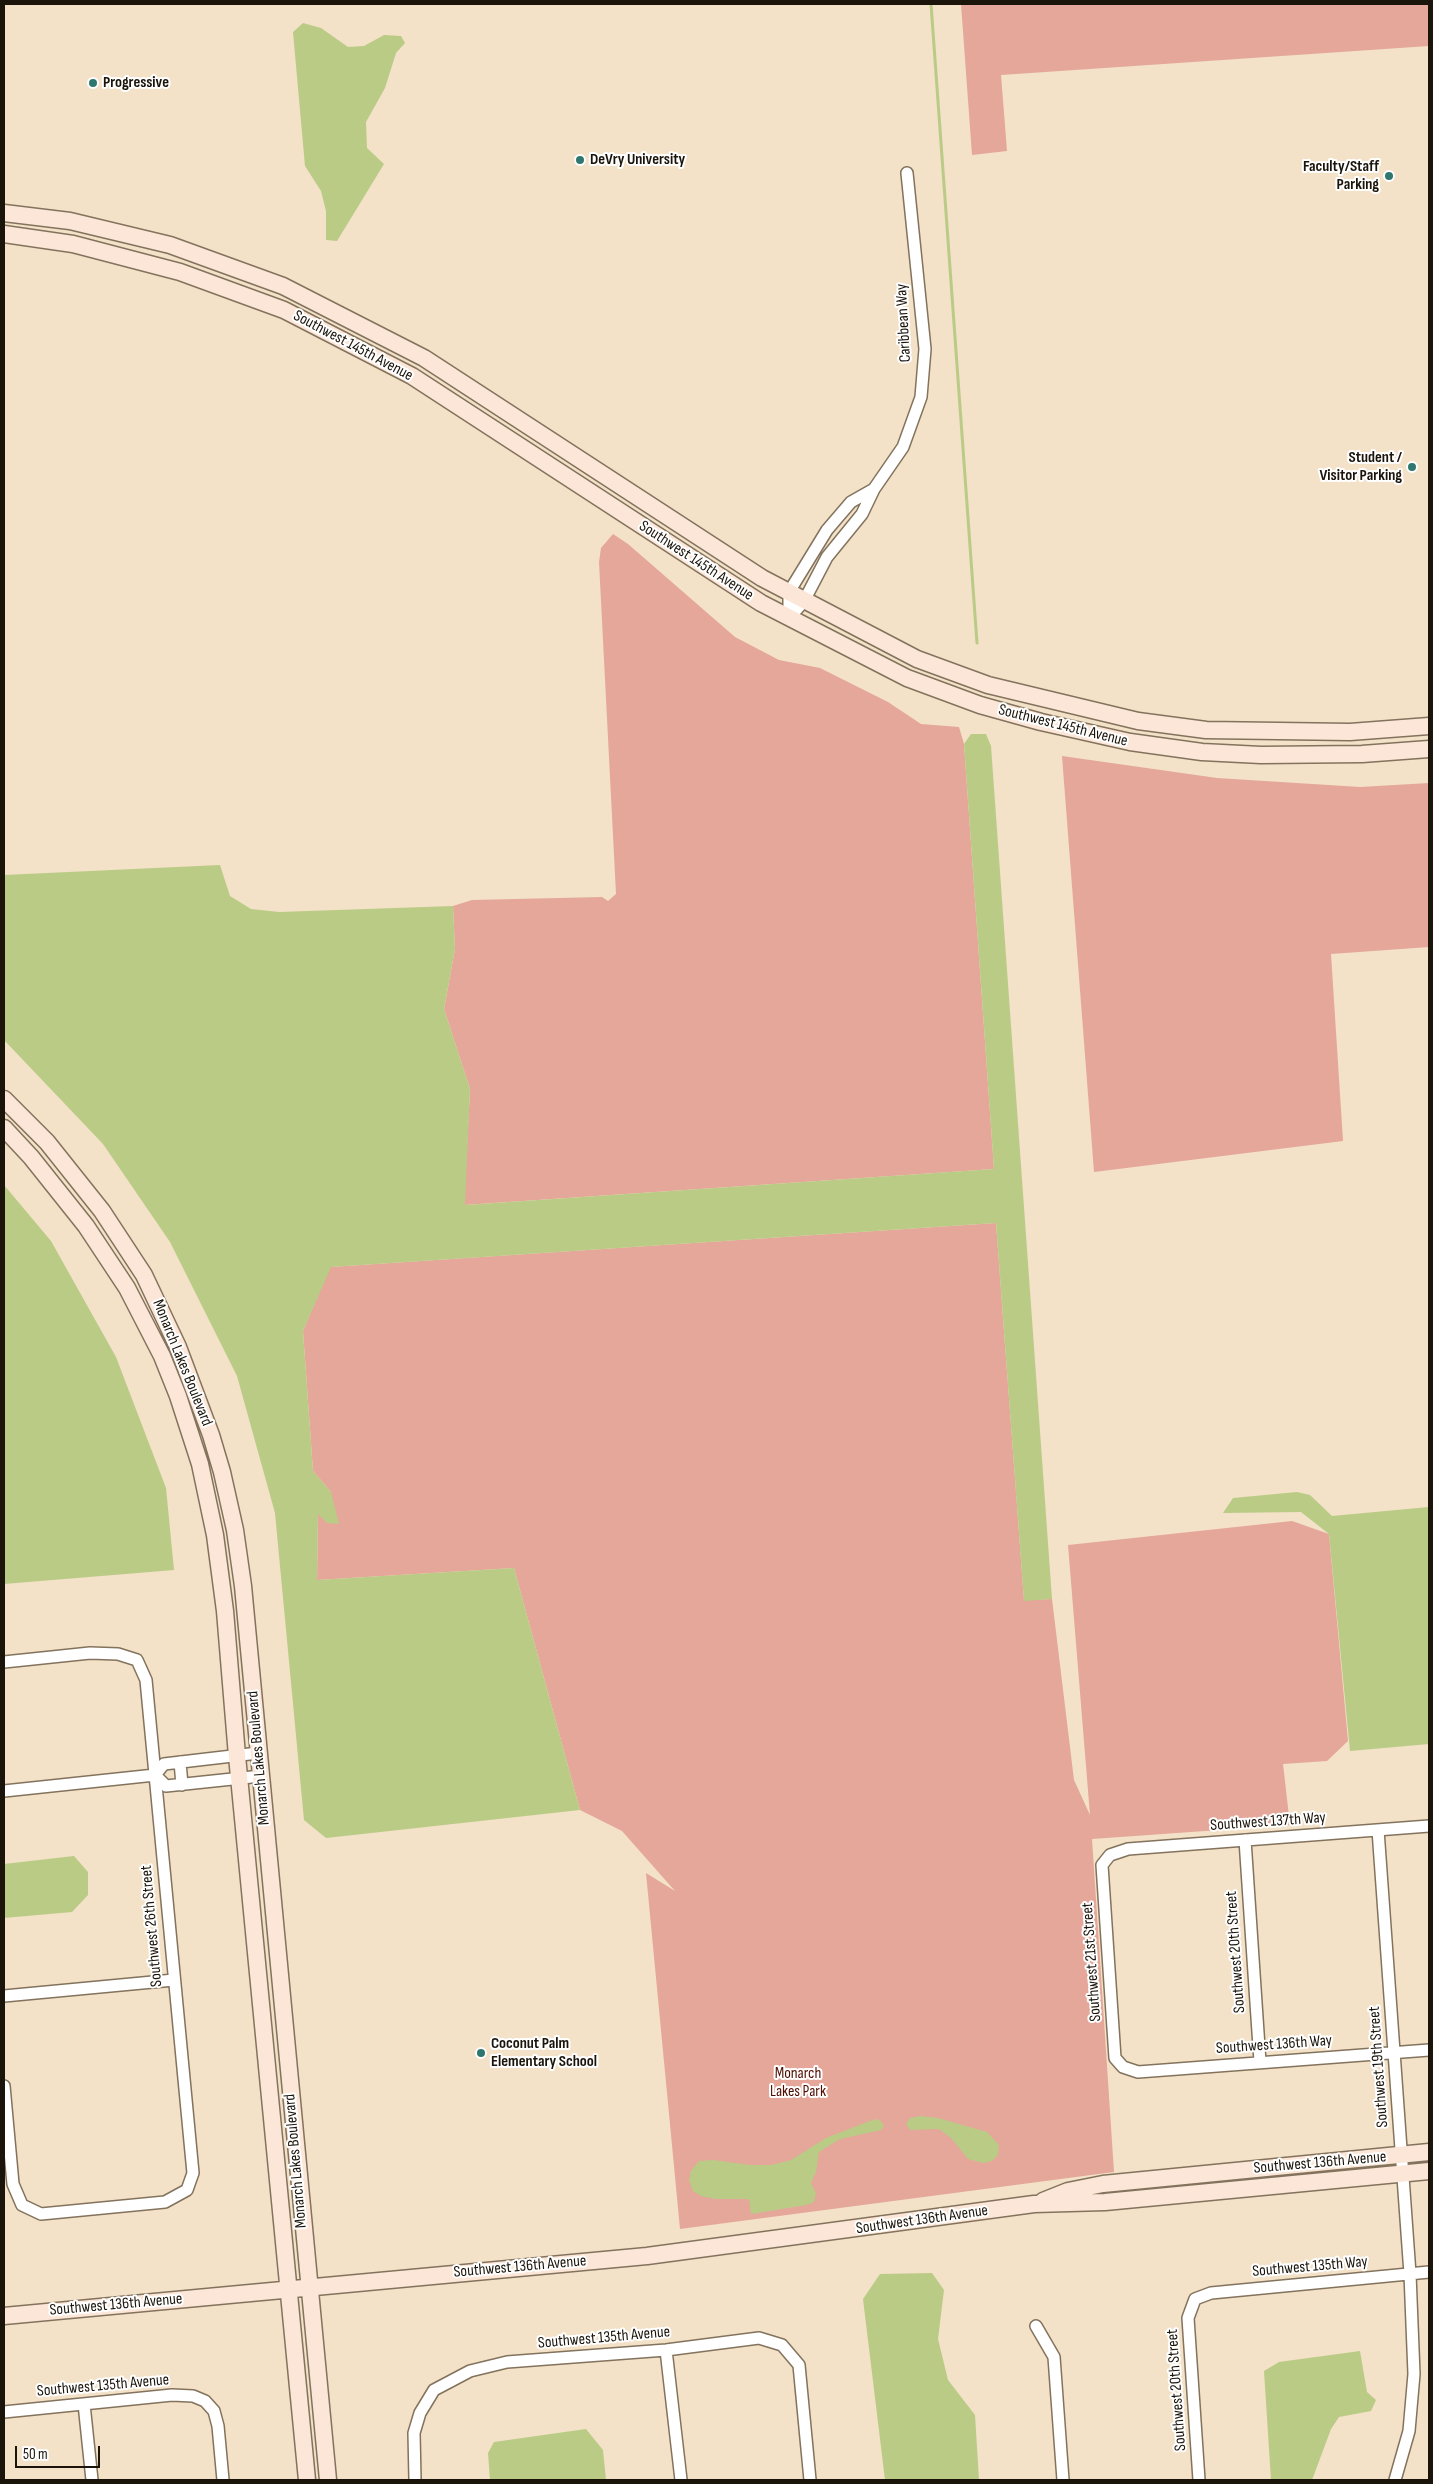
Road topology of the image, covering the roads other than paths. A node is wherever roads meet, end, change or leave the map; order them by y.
1 (907, 173) dead end
2 (4, 213) edge
3 (4, 234) edge
4 (874, 489) junction
5 (789, 592) junction
6 (804, 601) junction
7 (789, 618) junction
8 (1429, 726) edge
9 (1429, 749) edge
10 (4, 1100) edge
11 (4, 1128) edge
12 (209, 1507) junction
13 (247, 1634) junction
14 (4, 1662) edge
15 (258, 1753) junction
16 (237, 1756) junction
17 (180, 1762) junction
18 (155, 1775) junction
19 (261, 1776) junction
20 (239, 1778) junction
21 (182, 1785) junction
22 (4, 1791) edge
23 (1429, 1826) edge
24 (1378, 1830) junction
25 (1245, 1840) junction
26 (1110, 1855) joint
27 (174, 1980) junction
28 (4, 1996) edge
29 (1429, 2050) edge
30 (1394, 2052) junction
31 (1260, 2062) junction
32 (1123, 2067) joint
33 (4, 2086) edge
34 (1429, 2152) edge
35 (1401, 2155) junction
36 (1429, 2171) edge
37 (1403, 2174) junction
38 (1034, 2204) junction
39 (1429, 2272) edge
40 (1410, 2274) junction
41 (308, 2286) junction
42 (288, 2289) junction
43 (1195, 2299) joint
44 (4, 2316) edge
45 (1036, 2326) dead end
46 (666, 2350) junction
47 (84, 2404) junction
48 (4, 2412) edge
49 (92, 2480) edge
50 (223, 2480) edge
51 (307, 2480) edge
52 (328, 2480) edge
53 (415, 2480) edge
54 (681, 2480) edge
55 (810, 2480) edge
56 (1063, 2480) edge
57 (1199, 2480) edge
58 (1395, 2480) edge

1 - 4 street, Caribbean Way
2 - 5 street, Southwest 145th Avenue
3 - 7 street, Southwest 145th Avenue
4 - 5 street, Caribbean Way
4 - 6 street, Caribbean Way
5 - 6 street, Southwest 145th Avenue
5 - 7 street
6 - 7 street, Caribbean Way
6 - 8 street, Southwest 145th Avenue
7 - 9 street, Southwest 145th Avenue
10 - 13 street, Monarch Lakes Boulevard
11 - 12 street, Monarch Lakes Boulevard
12 - 13 street
12 - 16 street, Monarch Lakes Boulevard
13 - 15 street, Monarch Lakes Boulevard
14 - 18 street, Southwest 26th Street
15 - 16 street
15 - 19 street, Monarch Lakes Boulevard
16 - 17 street
16 - 20 street, Monarch Lakes Boulevard
17 - 18 street
17 - 21 street
18 - 21 street
18 - 22 street
18 - 27 street, Southwest 26th Street
19 - 20 street
19 - 41 street, Monarch Lakes Boulevard
20 - 21 street
20 - 42 street, Monarch Lakes Boulevard
23 - 24 street, Southwest 137th Way
24 - 25 street, Southwest 137th Way
24 - 30 street, Southwest 19th Street
25 - 26 street, Southwest 137th Way
25 - 31 street, Southwest 20th Street
26 - 32 street, Southwest 21st Street
27 - 28 street
27 - 33 street, Southwest 26th Street
29 - 30 street, Southwest 136th Way
30 - 31 street, Southwest 136th Way
30 - 35 street, Southwest 19th Street
31 - 32 street, Southwest 136th Way
34 - 35 street, Southwest 136th Avenue
35 - 37 street, Southwest 19th Street
35 - 38 street, Southwest 136th Avenue
36 - 37 street, Southwest 136th Avenue
37 - 38 street, Southwest 136th Avenue
37 - 40 street, Southwest 19th Street
38 - 41 street, Southwest 136th Avenue
39 - 40 street, Southwest 135th Way
40 - 43 street, Southwest 135th Way
40 - 58 street, Southwest 19th Street
41 - 42 street, Southwest 136th Avenue
41 - 52 street, Monarch Lakes Boulevard
42 - 44 street, Southwest 136th Avenue
42 - 51 street, Monarch Lakes Boulevard
43 - 57 street, Southwest 20th Street
45 - 56 street
46 - 53 street, Southwest 135th Avenue
46 - 54 street
46 - 55 street, Southwest 135th Avenue
47 - 48 street, Southwest 135th Avenue
47 - 49 street
47 - 50 street, Southwest 135th Avenue

